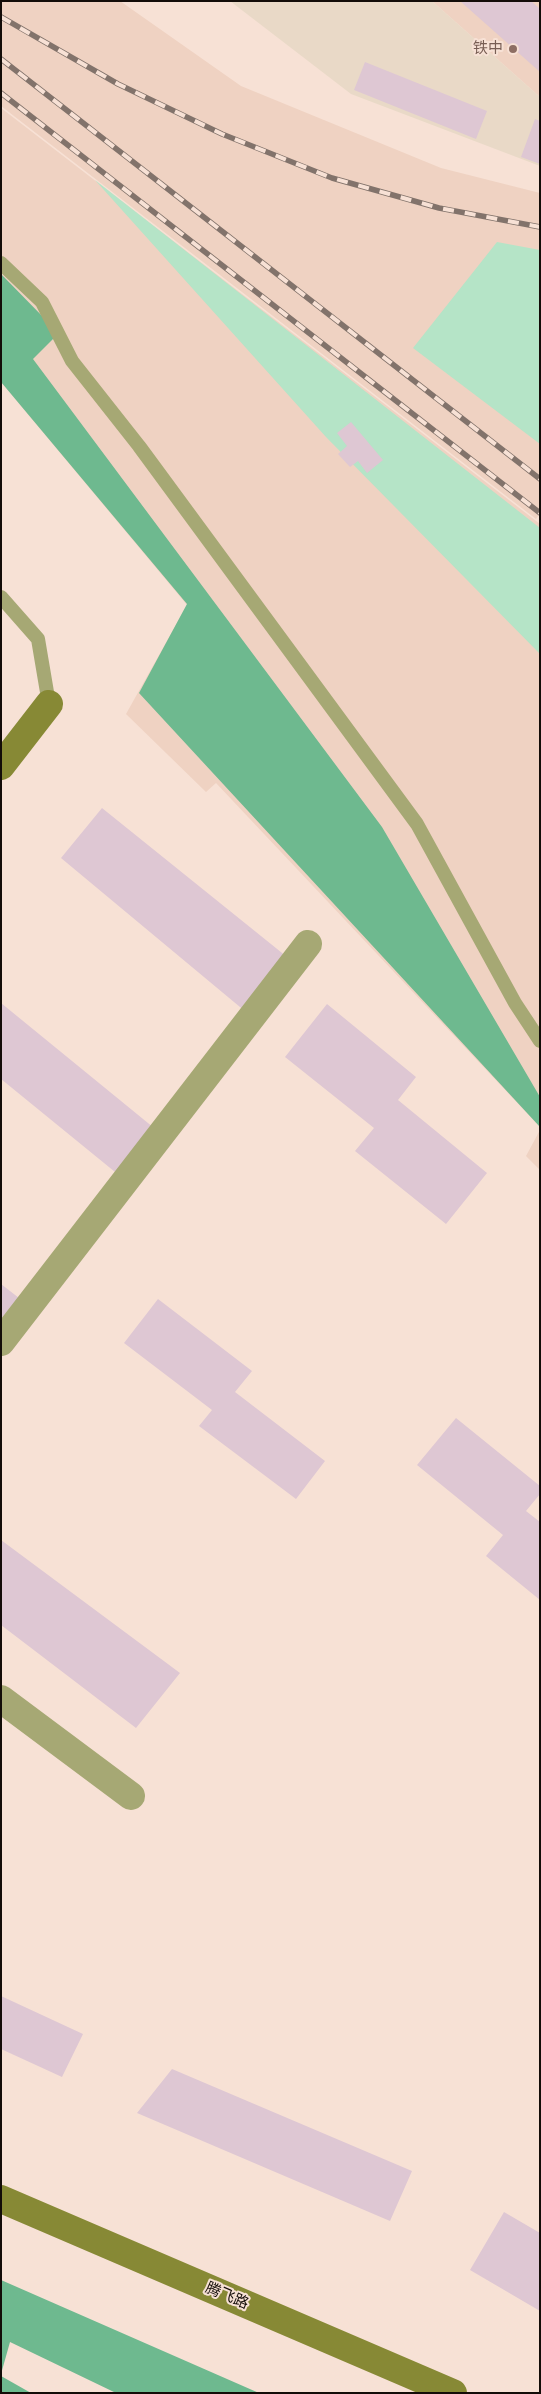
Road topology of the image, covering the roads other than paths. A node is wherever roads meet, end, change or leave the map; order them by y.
1 (1, 263) edge
2 (1, 596) edge
3 (49, 704) joint
4 (1, 766) edge
5 (308, 944) dead end
6 (540, 1041) edge
7 (1, 1342) edge
8 (1, 1699) edge
9 (131, 1796) dead end
10 (1, 2199) edge
11 (453, 2393) edge

1 - 6 lane
2 - 3 lane
3 - 4 street
5 - 7 street
8 - 9 street
10 - 11 street, 腾飞路

